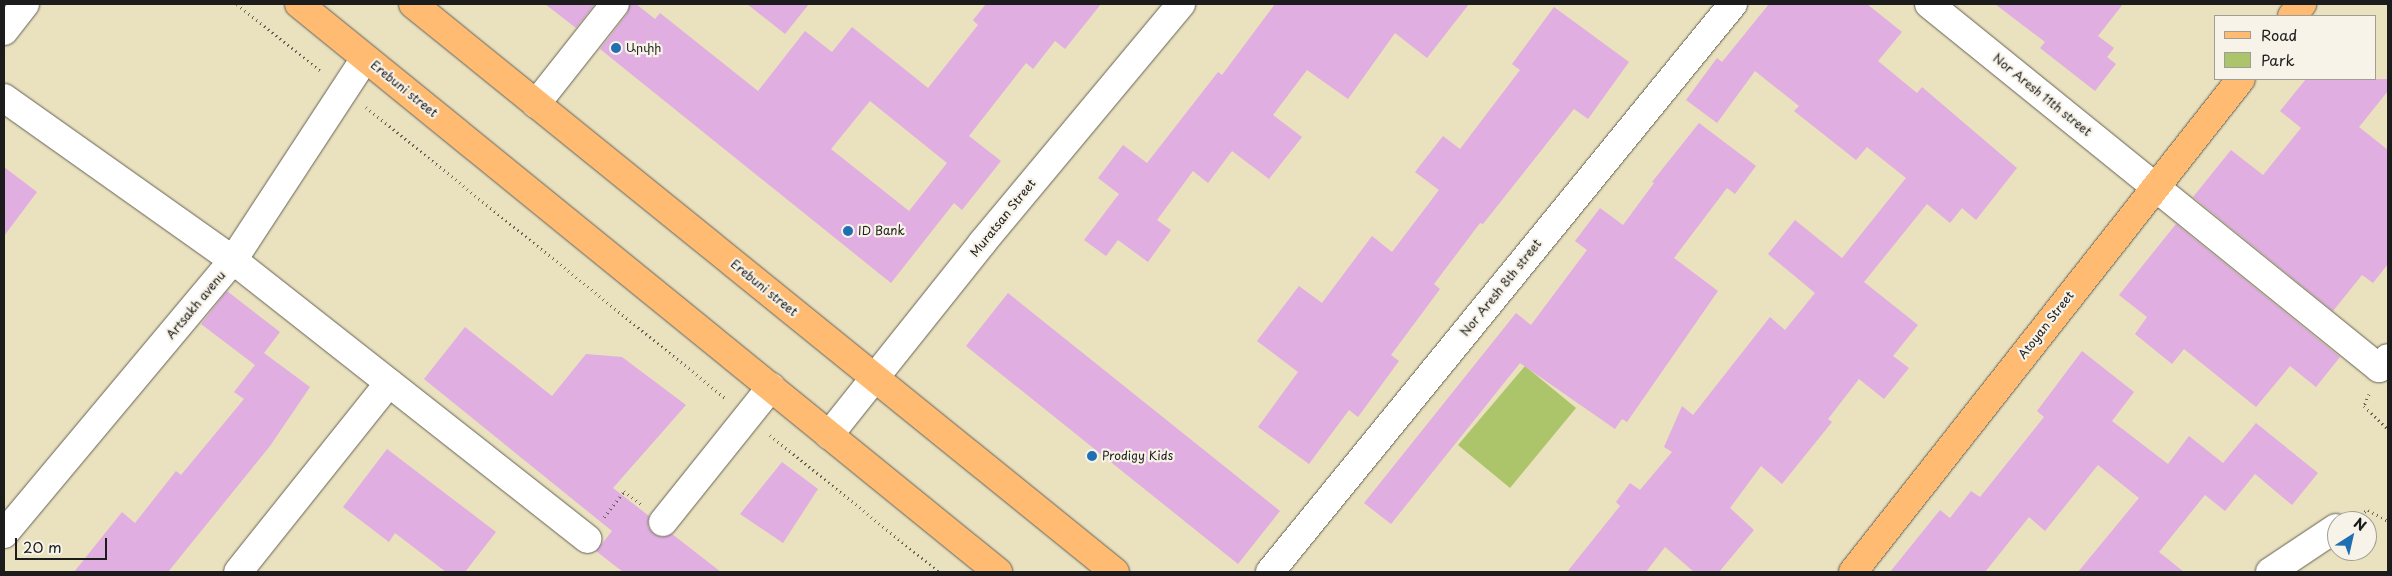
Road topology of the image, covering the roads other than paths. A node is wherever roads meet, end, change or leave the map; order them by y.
1 (25, 4) edge
2 (299, 4) edge
3 (413, 4) edge
4 (615, 4) edge
5 (1181, 4) edge
6 (1733, 4) edge
7 (1929, 4) edge
8 (2302, 4) edge
9 (2293, 15) edge
10 (4, 31) edge
11 (365, 58) junction
12 (2240, 80) edge
13 (4, 98) edge
14 (536, 104) junction
15 (2155, 186) junction
16 (233, 260) junction
17 (2384, 363) edge
18 (875, 378) junction
19 (389, 384) junction
20 (771, 387) junction
21 (829, 435) junction
22 (663, 522) road end
23 (4, 534) edge
24 (2327, 535) edge
25 (587, 539) road end
26 (238, 572) edge
27 (998, 572) edge
28 (1115, 572) edge
29 (1270, 572) edge
30 (1853, 572) edge
31 (2270, 572) edge

1 - 10 street
2 - 11 main road, Erebuni street
3 - 14 main road, Erebuni street
4 - 14 street
5 - 18 street, Muratsan Street
6 - 29 street, Nor Aresh 8th street
7 - 15 street, Nor Aresh 11th street
8 - 9 main road
11 - 16 street, Artsakh avenu
11 - 20 main road, Erebuni street
12 - 15 main road, Atoyan Street
13 - 16 street
14 - 18 main road, Erebuni street
15 - 17 street, Nor Aresh 11th street
15 - 30 main road, Atoyan Street
16 - 19 street
16 - 23 street, Artsakh avenu
18 - 21 street, Muratsan Street
18 - 28 main road, Erebuni street
19 - 25 street
19 - 26 street
20 - 21 main road, Erebuni street
20 - 22 street
21 - 27 main road, Erebuni street
24 - 31 street

